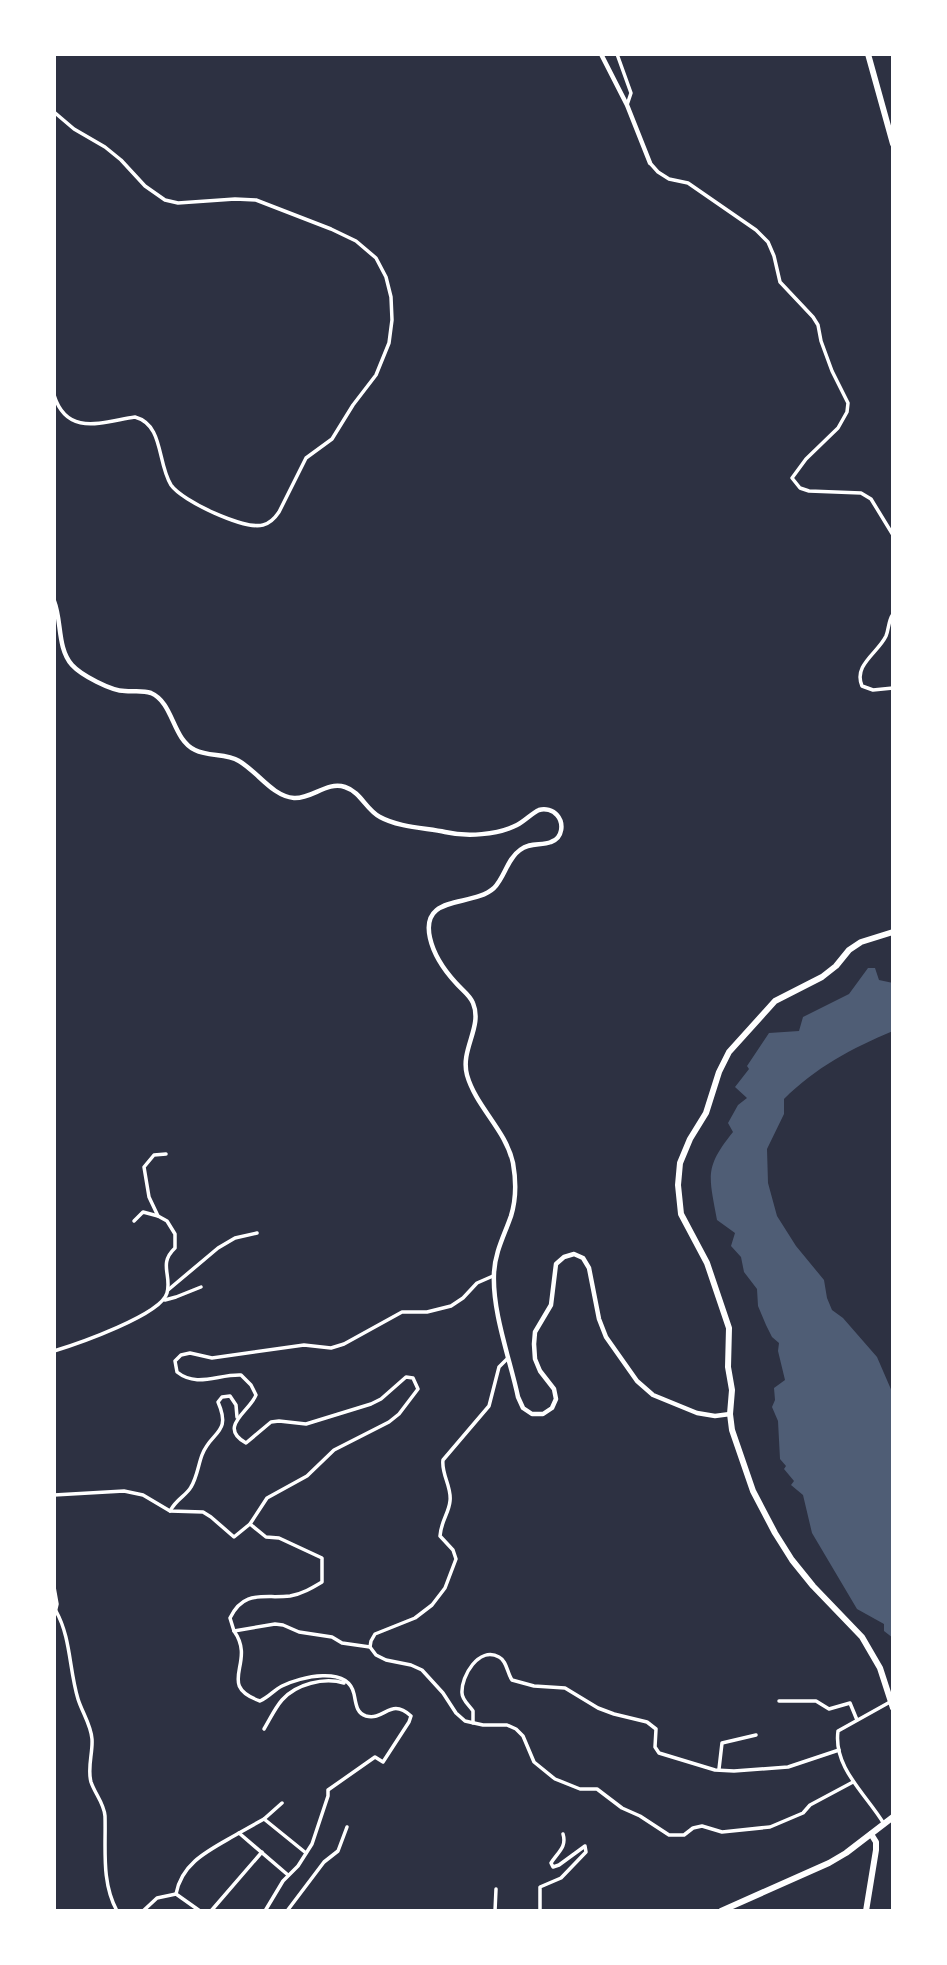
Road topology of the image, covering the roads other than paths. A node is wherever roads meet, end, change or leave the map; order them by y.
1 (601, 54) edge
2 (617, 54) edge
3 (868, 54) edge
4 (627, 105) junction
5 (54, 112) edge
6 (893, 144) edge
7 (650, 163) joint
8 (54, 395) edge
9 (893, 535) edge
10 (54, 601) edge
11 (893, 614) edge
12 (893, 688) edge
13 (893, 932) edge
14 (166, 1154) dead end
15 (158, 1216) junction
16 (134, 1221) dead end
17 (257, 1233) dead end
18 (493, 1276) junction
19 (201, 1287) dead end
20 (168, 1290) junction
21 (165, 1300) junction
22 (54, 1351) edge
23 (509, 1357) junction
24 (730, 1414) junction
25 (237, 1417) junction
26 (54, 1495) edge
27 (170, 1511) junction
28 (250, 1524) junction
29 (54, 1587) edge
30 (55, 1604) edge
31 (56, 1611) junction
32 (54, 1618) edge
33 (234, 1631) junction
34 (370, 1647) junction
35 (349, 1684) junction
36 (779, 1701) dead end
37 (892, 1704) edge
38 (857, 1720) junction
39 (473, 1723) junction
40 (264, 1728) dead end
41 (756, 1735) dead end
42 (839, 1750) junction
43 (719, 1770) junction
44 (853, 1782) junction
45 (282, 1803) dead end
46 (893, 1817) edge
47 (264, 1819) junction
48 (884, 1824) junction
49 (347, 1827) dead end
50 (239, 1833) junction
51 (563, 1834) dead end
52 (872, 1834) junction
53 (261, 1852) junction
54 (306, 1853) junction
55 (289, 1875) junction
56 (496, 1889) dead end
57 (176, 1895) junction
58 (117, 1911) edge
59 (144, 1911) edge
60 (200, 1911) edge
61 (211, 1911) edge
62 (265, 1911) edge
63 (287, 1911) edge
64 (495, 1911) edge
65 (540, 1911) edge
66 (721, 1911) edge
67 (866, 1911) edge

1 - 4 street
2 - 4 street
3 - 6 main road
4 - 7 street
5 - 8 street
7 - 9 street
10 - 18 street
11 - 12 street
13 - 24 main road
14 - 15 street
15 - 16 street
15 - 20 street
17 - 20 street
18 - 23 street
18 - 25 street
19 - 21 street
20 - 21 street
21 - 22 street
23 - 24 street
23 - 34 street
24 - 37 main road
25 - 27 street
25 - 28 street
26 - 27 street
27 - 28 street
28 - 33 street
29 - 30 street
30 - 31 street
31 - 32 street
31 - 58 street
33 - 34 street
33 - 35 street
34 - 39 street
35 - 40 street
35 - 54 street
36 - 38 street
37 - 38 street
38 - 42 street
39 - 43 street
39 - 44 street
41 - 43 street
42 - 43 street
42 - 44 street
44 - 48 street
45 - 47 street
46 - 48 main road
47 - 50 street
47 - 54 street
48 - 52 main road
49 - 63 street
50 - 53 street
50 - 57 street
51 - 65 street
52 - 66 main road
52 - 67 main road
53 - 55 street
53 - 61 street
54 - 55 street
55 - 62 street
56 - 64 street
57 - 59 street
57 - 60 street

